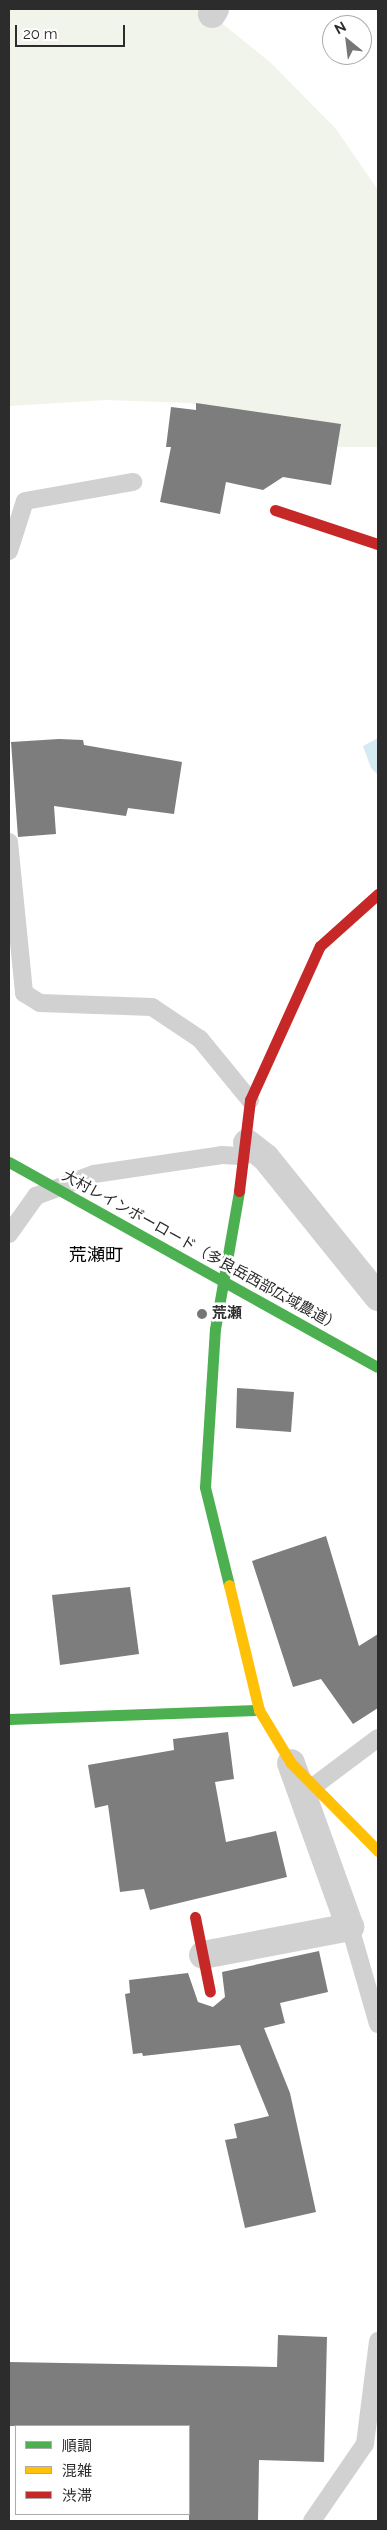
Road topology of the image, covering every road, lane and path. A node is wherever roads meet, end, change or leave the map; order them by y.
1 (133, 482) dead end
2 (275, 510) dead end
3 (378, 544) edge
4 (9, 551) edge
5 (9, 842) edge
6 (378, 894) edge
7 (250, 1100) junction
8 (246, 1149) junction
9 (9, 1162) edge
10 (9, 1234) edge
11 (378, 1297) edge
12 (378, 1367) edge
13 (260, 1710) junction
14 (9, 1719) edge
15 (378, 1738) edge
16 (292, 1762) junction
17 (314, 1786) junction
18 (378, 1851) edge
19 (194, 1917) dead end
20 (350, 1927) junction
21 (203, 1955) junction
22 (210, 1992) dead end
23 (378, 2024) edge
24 (378, 2341) edge
25 (312, 2521) edge

1 - 4 lane
2 - 3 street
5 - 7 lane
6 - 7 street
7 - 8 street
8 - 10 lane
8 - 11 street
8 - 13 street
9 - 12 street, 大村レインボーロード（多良岳西部広域農道）, bridge
13 - 14 street
13 - 16 street
15 - 17 lane
16 - 17 street
16 - 20 street
17 - 18 street
19 - 21 street
20 - 21 street
20 - 23 lane
21 - 22 street
24 - 25 lane

